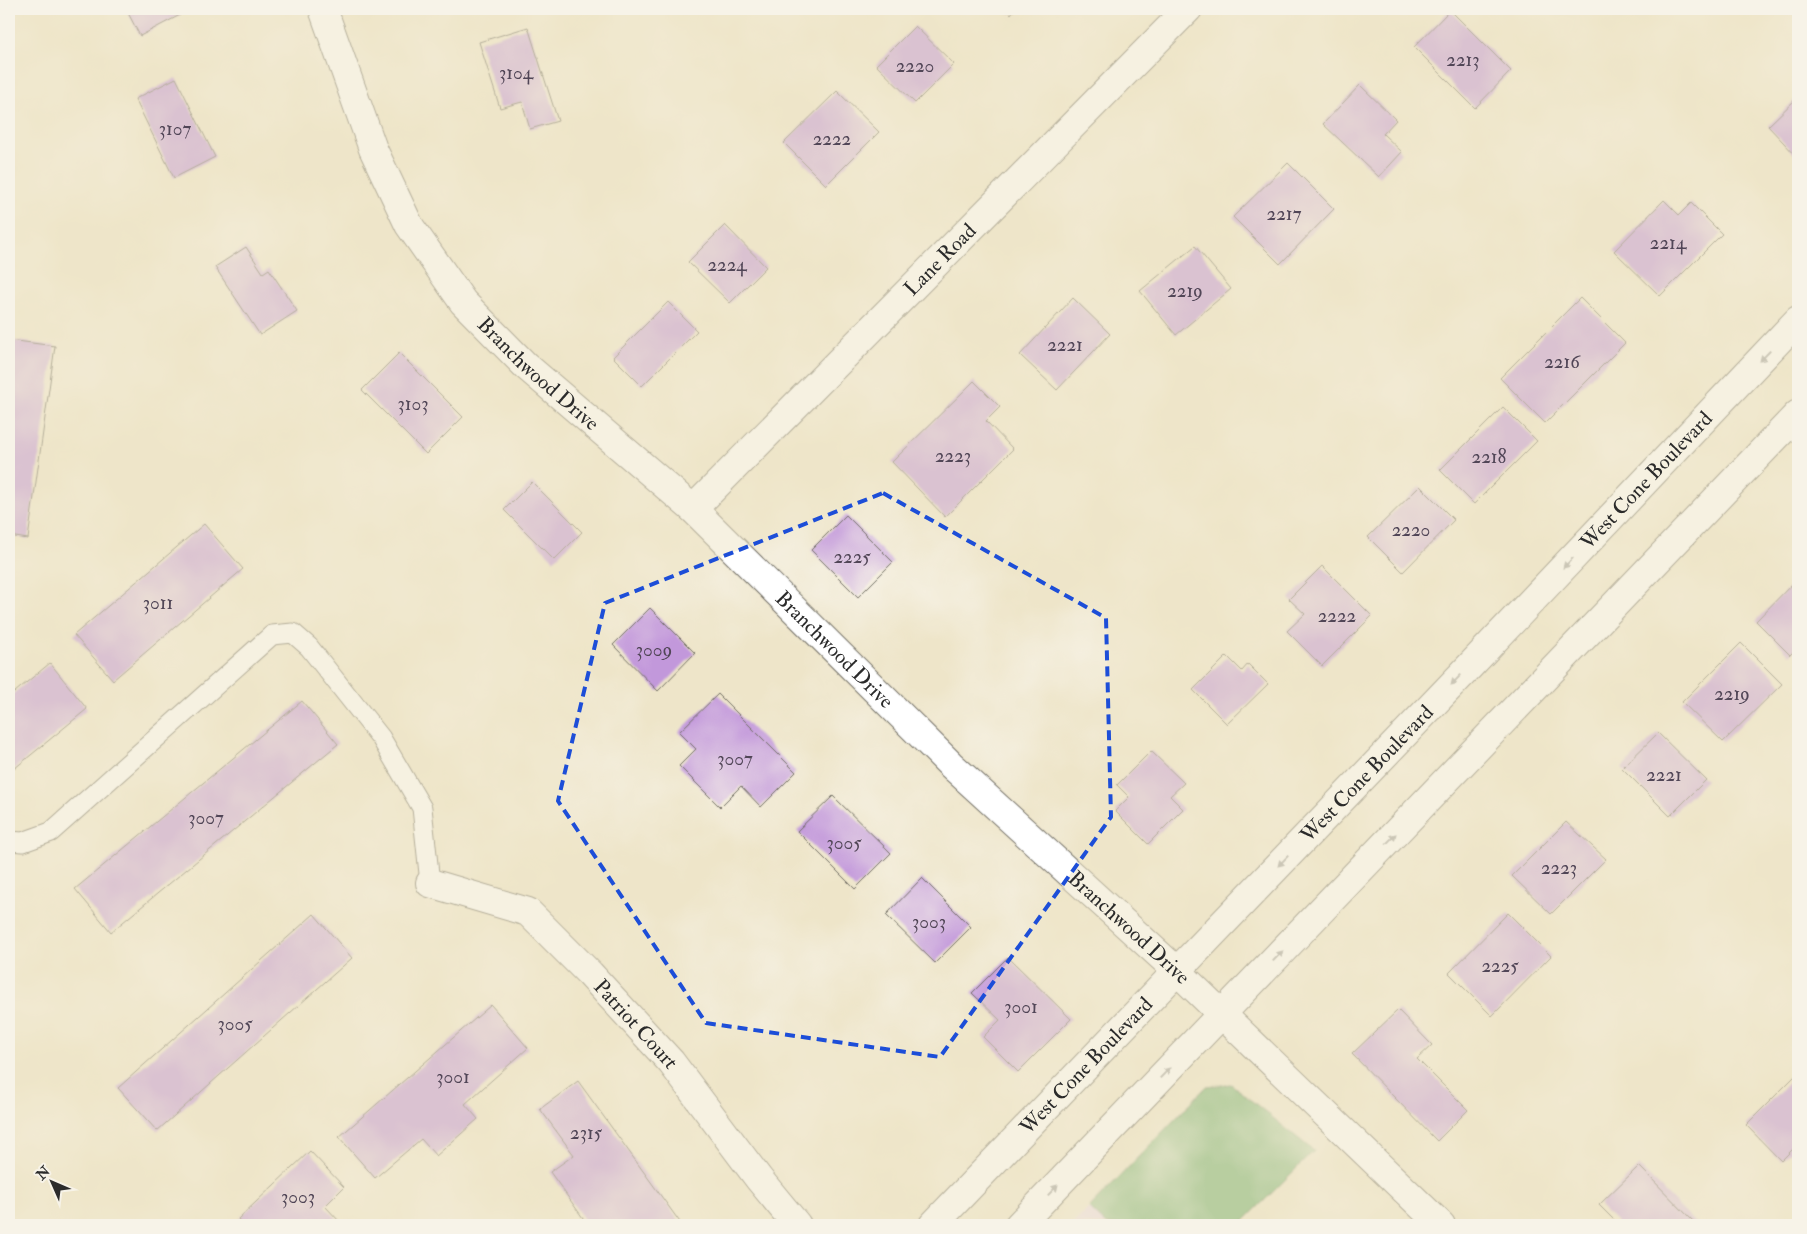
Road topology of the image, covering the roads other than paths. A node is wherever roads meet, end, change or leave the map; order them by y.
1 (323, 9) edge
2 (1188, 9) edge
3 (1798, 320) edge
4 (1798, 414) edge
5 (693, 509) junction
6 (9, 841) edge
7 (430, 882) joint
8 (1178, 970) junction
9 (1222, 1014) junction
10 (794, 1224) edge
11 (933, 1225) edge
12 (1019, 1225) edge
13 (1441, 1225) edge

1 - 5 street, Branchwood Drive
2 - 5 street, Lane Road
3 -> 8 street, West Cone Boulevard
9 -> 4 street
5 - 8 street, Branchwood Drive
6 - 7 lane
7 - 10 street, Patriot Court
8 - 9 street, Branchwood Drive
8 - 11 street, West Cone Boulevard
12 -> 9 street
9 - 13 street, Branchwood Drive

